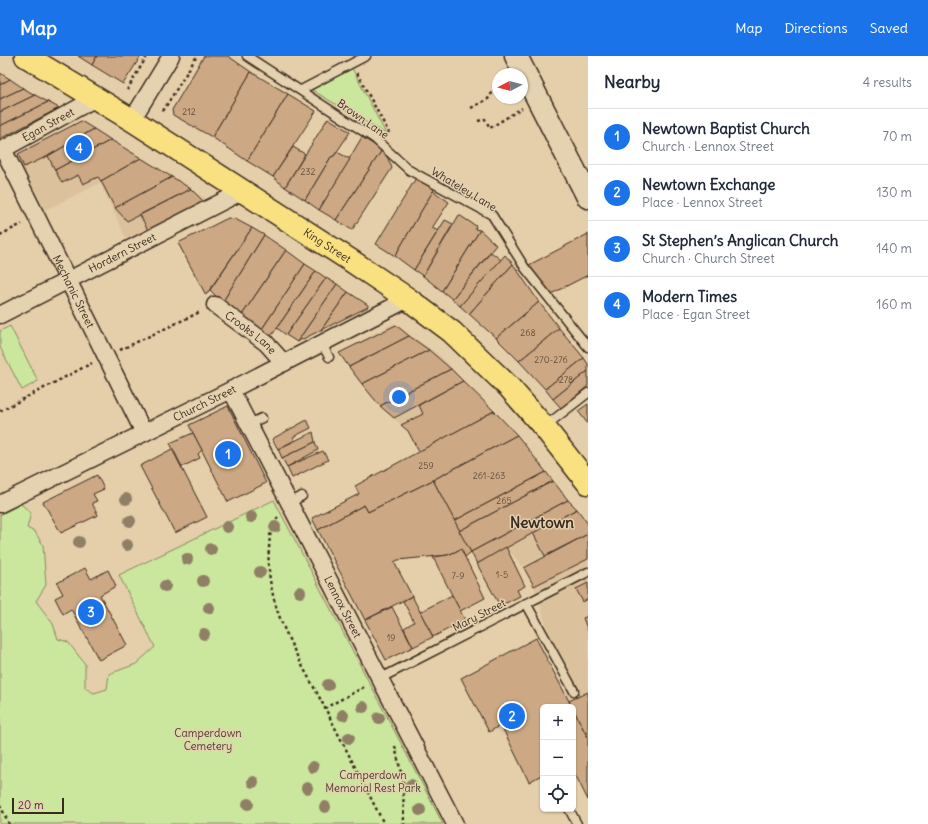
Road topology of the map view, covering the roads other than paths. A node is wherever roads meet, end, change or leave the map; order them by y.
1 (26, 56) edge
2 (171, 56) edge
3 (247, 56) edge
4 (366, 56) edge
5 (516, 56) edge
6 (301, 90) junction
7 (96, 98) junction
8 (132, 120) junction
9 (2, 150) edge
10 (409, 170) joint
11 (243, 191) junction
12 (588, 197) edge
13 (68, 280) junction
14 (408, 299) junction
15 (215, 305) dead end
16 (0, 315) edge
17 (588, 347) edge
18 (284, 363) junction
19 (231, 390) junction
20 (588, 393) edge
21 (544, 427) junction
22 (144, 433) junction
23 (588, 482) edge
24 (0, 504) edge
25 (588, 572) edge
26 (526, 603) junction
27 (380, 678) junction
28 (574, 691) dead end
29 (571, 812) edge
30 (455, 824) edge
31 (577, 824) edge

1 - 7 highway, King Street
2 - 8 street
3 - 6 lane, Brown Lane
4 - 6 lane
5 - 12 street
6 - 10 lane, Brown Lane
7 - 8 highway, King Street
7 - 9 street, Egan Street
8 - 11 highway, King Street
9 - 13 street, Mechanic Street
10 - 17 lane, Whateley Lane
11 - 13 street, Hordern Street
11 - 14 highway, King Street
13 - 16 street, Hordern Street
13 - 22 street, Mechanic Street
14 - 18 street, Church Street
14 - 21 highway, King Street
15 - 18 street, Crooks Lane
18 - 19 street, Church Street
19 - 22 street, Church Street
19 - 27 street, Lennox Street
20 - 21 lane
21 - 23 highway, King Street
22 - 24 street, Church Street
25 - 26 lane, Mary Street
26 - 27 lane, Mary Street
26 - 28 lane
27 - 30 street, Lennox Street
29 - 31 lane

